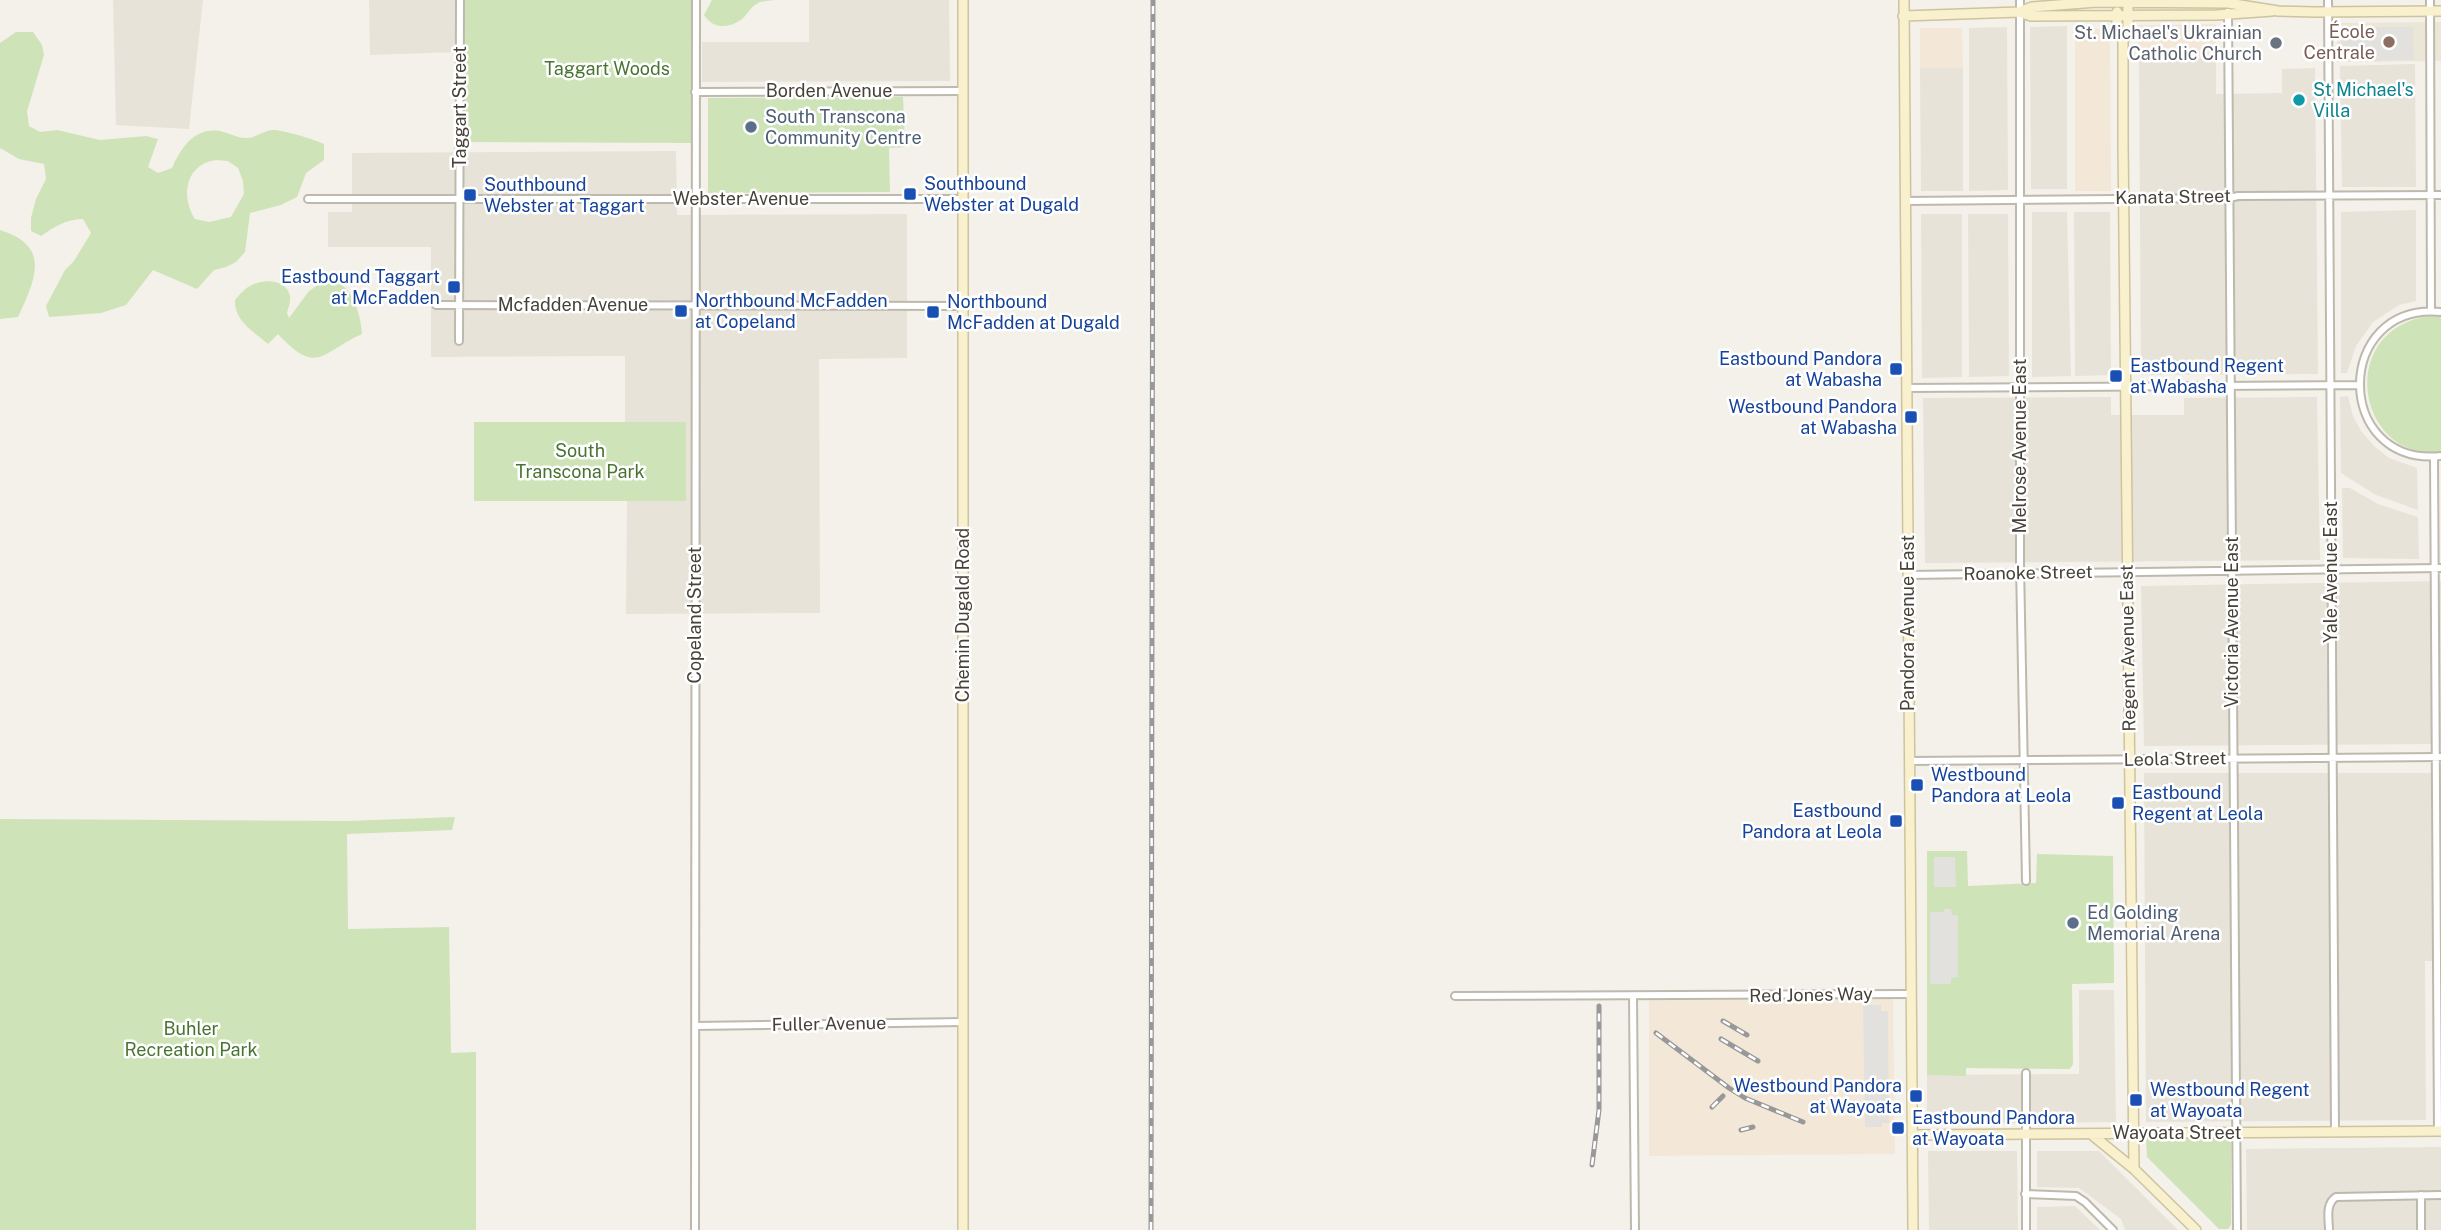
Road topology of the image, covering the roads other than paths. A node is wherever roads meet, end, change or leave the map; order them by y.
1 (460, 0) edge
2 (695, 0) edge
3 (963, 0) edge
4 (1903, 0) edge
5 (2020, 0) edge
6 (2328, 0) edge
7 (2430, 0) edge
8 (2117, 1) edge
9 (2128, 1) edge
10 (2228, 1) edge
11 (2278, 10) junction
12 (2430, 11) junction
13 (2441, 11) edge
14 (2020, 12) junction
15 (2328, 12) junction
16 (2228, 14) junction
17 (2117, 15) junction
18 (2128, 15) junction
19 (1903, 16) junction
20 (2123, 41) junction
21 (963, 90) junction
22 (695, 92) junction
23 (2431, 195) junction
24 (2441, 195) edge
25 (2329, 196) junction
26 (696, 198) junction
27 (2228, 198) junction
28 (308, 199) dead end
29 (963, 199) junction
30 (2019, 199) junction
31 (2124, 199) junction
32 (459, 200) junction
33 (1906, 201) junction
34 (459, 305) junction
35 (695, 305) junction
36 (436, 306) dead end
37 (963, 306) junction
38 (2431, 311) junction
39 (2441, 312) edge
40 (458, 341) dead end
41 (2232, 384) junction
42 (2329, 384) junction
43 (2126, 385) junction
44 (2359, 385) junction
45 (2020, 386) junction
46 (1906, 388) junction
47 (2437, 457) edge
48 (2438, 568) edge
49 (2330, 570) junction
50 (2126, 572) junction
51 (2232, 572) junction
52 (2021, 573) junction
53 (1909, 575) junction
54 (2438, 757) edge
55 (2232, 758) junction
56 (2332, 758) junction
57 (2129, 759) junction
58 (2025, 760) junction
59 (1909, 761) junction
60 (2026, 881) dead end
61 (2439, 973) edge
62 (1910, 994) junction
63 (1455, 996) dead end
64 (1633, 996) junction
65 (963, 1022) junction
66 (695, 1026) junction
67 (2025, 1073) dead end
68 (2335, 1131) junction
69 (2439, 1131) edge
70 (2089, 1133) junction
71 (2133, 1133) junction
72 (2237, 1133) junction
73 (2025, 1134) junction
74 (1912, 1135) junction
75 (2134, 1169) junction
76 (2025, 1194) junction
77 (2421, 1195) junction
78 (2441, 1195) edge
79 (695, 1230) edge
80 (963, 1230) edge
81 (1635, 1230) edge
82 (1913, 1230) edge
83 (2026, 1230) edge
84 (2113, 1230) edge
85 (2196, 1230) edge
86 (2237, 1230) edge
87 (2329, 1230) edge
88 (2421, 1230) edge

1 - 32 street, Taggart Street
2 - 22 street, Copeland Street
3 - 21 main road, Chemin Dugald Road
4 - 19 main road, Pandora Avenue East
5 - 14 street, Melrose Avenue East
6 - 15 street, Yale Avenue East
7 - 12 street
8 - 9 main road
8 - 14 main road
8 - 17 main road
9 - 10 main road
9 - 18 main road
10 - 11 main road
10 - 16 street, Victoria Avenue East
11 - 15 main road
11 - 16 main road
12 - 13 main road
12 - 15 main road
12 - 23 street
14 - 17 main road
14 - 19 main road
14 - 30 street, Melrose Avenue East
15 - 25 street, Yale Avenue East
16 - 18 main road
16 - 27 street, Victoria Avenue East
17 - 18 main road
17 - 20 main road
18 - 20 main road
19 - 33 main road, Pandora Avenue East
20 - 31 main road, Regent Avenue East
21 - 22 street, Borden Avenue
21 - 29 main road, Chemin Dugald Road
22 - 26 street, Copeland Street
23 - 24 street, Kanata Street
23 - 25 street, Kanata Street
23 - 38 street
25 - 27 street, Kanata Street
25 - 42 street, Yale Avenue East
26 - 29 street, Webster Avenue
26 - 32 street, Webster Avenue
26 - 35 street, Copeland Street
27 - 31 street, Kanata Street
27 - 41 street, Victoria Avenue East
28 - 32 street, Webster Avenue
29 - 37 main road, Chemin Dugald Road
30 - 31 street, Kanata Street
30 - 33 street, Kanata Street
30 - 45 street, Melrose Avenue East
31 - 43 main road, Regent Avenue East
32 - 34 street, Taggart Street
33 - 46 main road, Pandora Avenue East
34 - 35 street, Mcfadden Avenue
34 - 36 street, Mcfadden Avenue
34 - 40 street, Taggart Street
35 - 37 street, Mcfadden Avenue
35 - 66 street, Copeland Street
37 - 65 main road, Chemin Dugald Road
38 - 39 street
38 - 44 street
41 - 42 street
41 - 43 street
41 - 51 street, Victoria Avenue East
42 - 44 street
42 - 49 street, Yale Avenue East
43 - 45 street
43 - 50 main road, Regent Avenue East
44 - 47 street
45 - 46 street
45 - 52 street, Melrose Avenue East
46 - 53 main road, Pandora Avenue East
47 - 48 street
48 - 49 street, Roanoke Street
48 - 54 street
49 - 51 street, Roanoke Street
49 - 56 street, Yale Avenue East
50 - 51 street, Roanoke Street
50 - 52 street, Roanoke Street
50 - 57 main road, Regent Avenue East
51 - 55 street, Victoria Avenue East
52 - 53 street, Roanoke Street
52 - 58 street, Melrose Avenue East
53 - 59 main road, Pandora Avenue East
54 - 56 street, Leola Street
54 - 61 street
55 - 56 street, Leola Street
55 - 57 street, Leola Street
55 - 72 street, Victoria Avenue East
56 - 68 street, Yale Avenue East
57 - 58 street, Leola Street
57 - 71 main road, Regent Avenue East
58 - 59 street, Leola Street
58 - 60 street, Melrose Avenue East
59 - 62 main road, Pandora Avenue East
61 - 69 street
62 - 64 street, Red Jones Way
62 - 74 main road, Pandora Avenue East
63 - 64 street, Red Jones Way
64 - 81 street
65 - 66 street, Fuller Avenue
65 - 80 main road, Chemin Dugald Road
66 - 79 street, Copeland Street
67 - 73 street
68 - 69 main road, Wayoata Street
68 - 72 main road, Wayoata Street
70 - 71 main road, Wayoata Street
70 - 73 main road, Wayoata Street
70 - 75 main road
71 - 72 main road, Wayoata Street
71 - 75 main road, Regent Avenue East
72 - 86 street, Victoria Avenue East
73 - 74 main road, Wayoata Street
73 - 76 street
74 - 82 main road, Pandora Avenue East
75 - 85 main road
76 - 83 street
76 - 84 street
77 - 78 street
77 - 87 street
77 - 88 street

